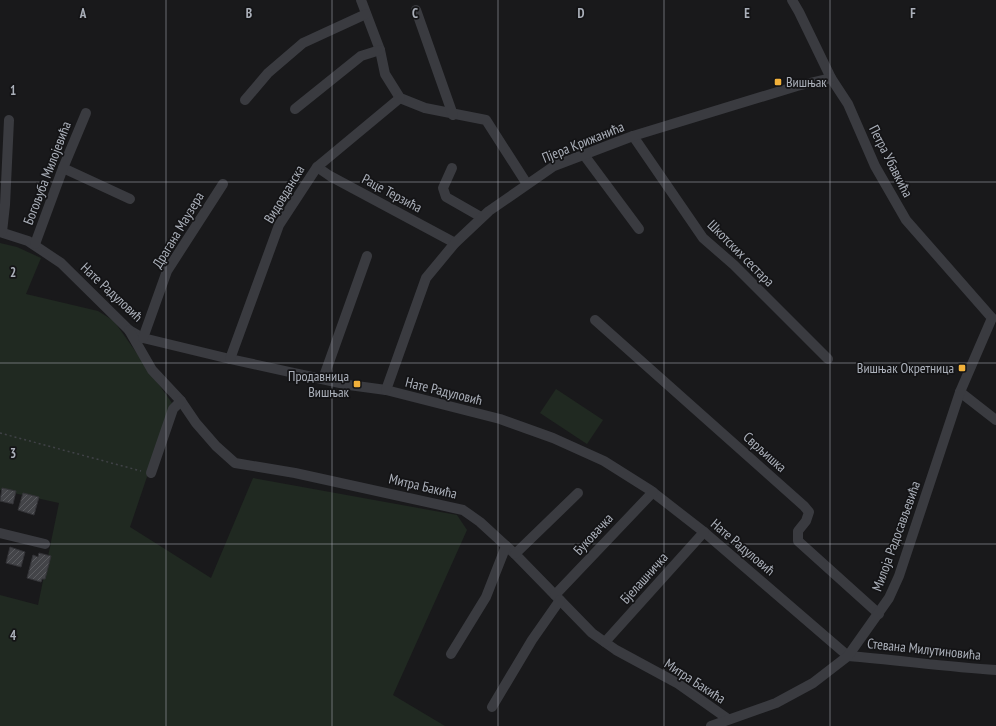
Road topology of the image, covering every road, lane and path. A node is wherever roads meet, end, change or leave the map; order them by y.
1 (361, 0) edge
2 (792, 0) edge
3 (416, 10) dead end
4 (366, 14) junction
5 (380, 50) junction
6 (831, 78) junction
7 (400, 98) junction
8 (245, 100) dead end
9 (295, 108) dead end
10 (86, 113) dead end
11 (454, 114) junction
12 (9, 120) dead end
13 (633, 136) junction
14 (584, 155) junction
15 (3, 164) edge
16 (317, 167) junction
17 (63, 168) junction
18 (452, 168) dead end
19 (223, 184) dead end
20 (527, 184) junction
21 (130, 199) dead end
22 (481, 217) junction
23 (638, 229) dead end
24 (1, 232) edge
25 (455, 243) junction
26 (35, 244) junction
27 (367, 256) dead end
28 (994, 317) edge
29 (595, 320) dead end
30 (129, 330) junction
31 (143, 338) junction
32 (230, 359) junction
33 (828, 359) dead end
34 (323, 379) junction
35 (386, 390) junction
36 (960, 392) junction
37 (181, 401) junction
38 (996, 420) edge
39 (0, 433) edge
40 (151, 473) joint
41 (653, 492) junction
42 (578, 493) dead end
43 (0, 532) edge
44 (704, 532) junction
45 (45, 544) dead end
46 (506, 546) junction
47 (515, 554) junction
48 (558, 598) junction
49 (879, 614) junction
50 (605, 642) junction
51 (451, 654) dead end
52 (848, 656) junction
53 (996, 670) edge
54 (492, 707) dead end
55 (728, 719) junction
56 (711, 726) edge

1 - 4 street
2 - 6 street, Петра Убавкића
3 - 11 street
4 - 5 street
4 - 8 street
5 - 7 street
5 - 9 street
6 - 13 street, Пјера Крижанића
6 - 28 street, Петра Убавкића
7 - 11 street
7 - 16 street, Видовданска
10 - 17 street, Богољуба Милојевића
11 - 20 street
12 - 15 street
13 - 14 street, Пјера Крижанића
13 - 33 street, Шкотских сестара
14 - 20 street, Пјера Крижанића
14 - 23 street
15 - 24 street
16 - 25 street, Раце Терзића
16 - 32 street, Видовданска
17 - 21 street
17 - 26 street, Богољуба Милојевића
18 - 22 street
19 - 31 street, Драгана Маузера
20 - 22 street, Пјера Крижанића
22 - 25 street, Пјера Крижанића
24 - 26 street, Нате Радуловић
25 - 35 street, Пјера Крижанића
26 - 30 street, Нате Радуловић
27 - 34 street
28 - 36 street, Милоја Радосављевића
29 - 49 street, Сврљишка
30 - 31 street, Нате Радуловић
30 - 37 street, Митра Бакића
31 - 32 street, Нате Радуловић
32 - 34 street, Нате Радуловић
34 - 35 street, Нате Радуловић
35 - 41 street, Нате Радуловић
36 - 38 street
36 - 49 street, Милоја Радосављевића
37 - 40 street
37 - 46 street, Митра Бакића
39 - 40 path
41 - 44 street, Нате Радуловић
41 - 48 street, Буковачка
42 - 47 street
43 - 45 street
44 - 50 street, Бјелашничка
44 - 52 street, Нате Радуловић
46 - 47 street, Митра Бакића
46 - 51 street
47 - 48 street, Митра Бакића
48 - 50 street, Митра Бакића
48 - 54 street, Буковачка
49 - 52 street, Милоја Радосављевића
50 - 55 street, Митра Бакића
52 - 53 street, Стевана Милутиновића
52 - 55 street, Милоја Радосављевића
55 - 56 street, Милоја Радосављевића

